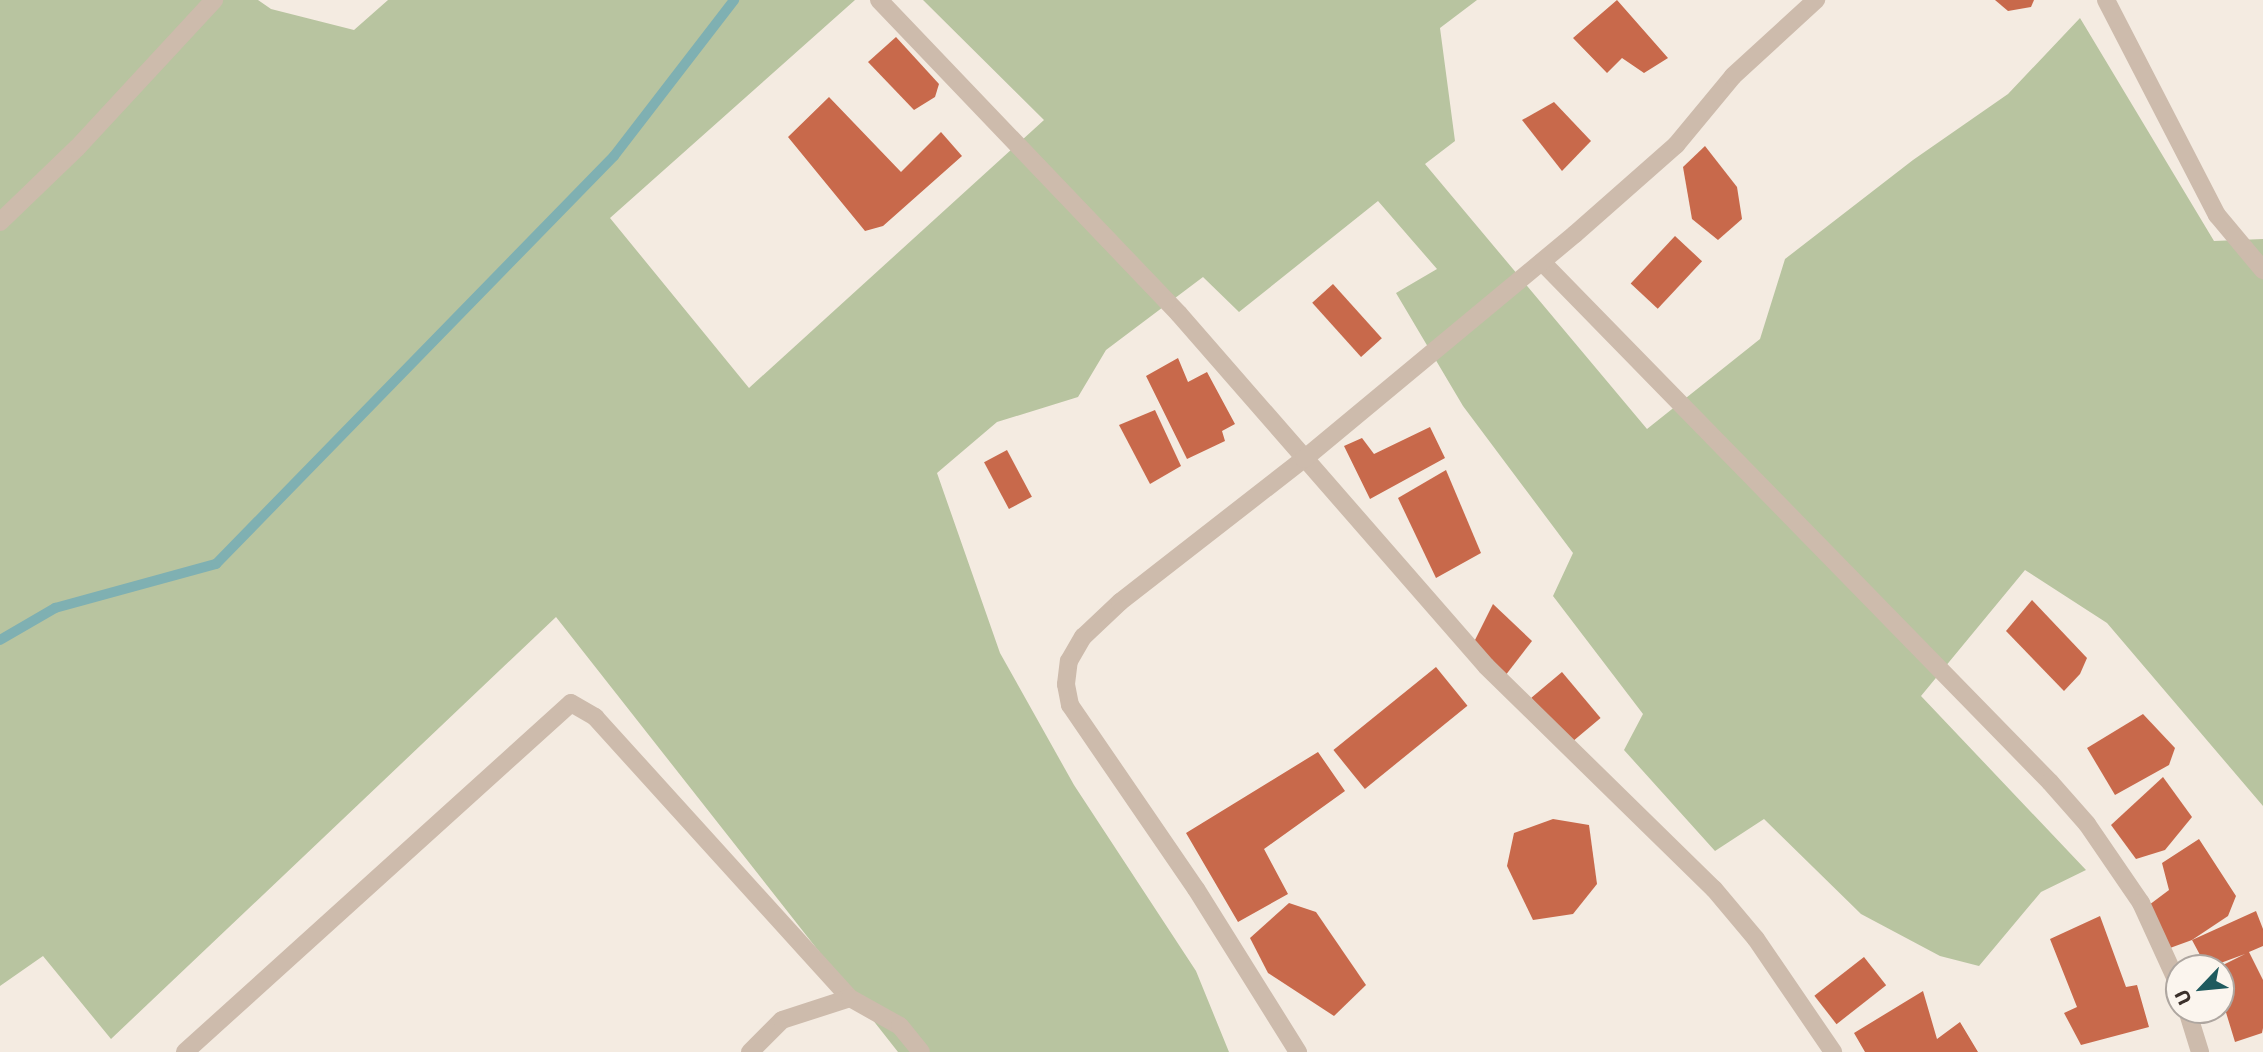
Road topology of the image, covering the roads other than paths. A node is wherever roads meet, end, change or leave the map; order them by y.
1 (879, 0) edge
2 (1816, 0) edge
3 (2106, 0) edge
4 (203, 4) edge
5 (0, 222) edge
6 (1542, 262) junction
7 (2263, 270) edge
8 (1304, 459) junction
9 (2165, 955) edge
10 (850, 998) junction
11 (2191, 1024) edge
12 (185, 1052) edge
13 (750, 1052) edge
14 (921, 1052) edge
15 (1298, 1052) edge
16 (1833, 1052) edge
17 (2200, 1052) edge

1 - 8 street
2 - 6 street
3 - 7 street
4 - 5 street
6 - 8 street
6 - 9 street
8 - 15 street
8 - 16 street
10 - 12 street
10 - 13 street
10 - 14 street
11 - 17 street

